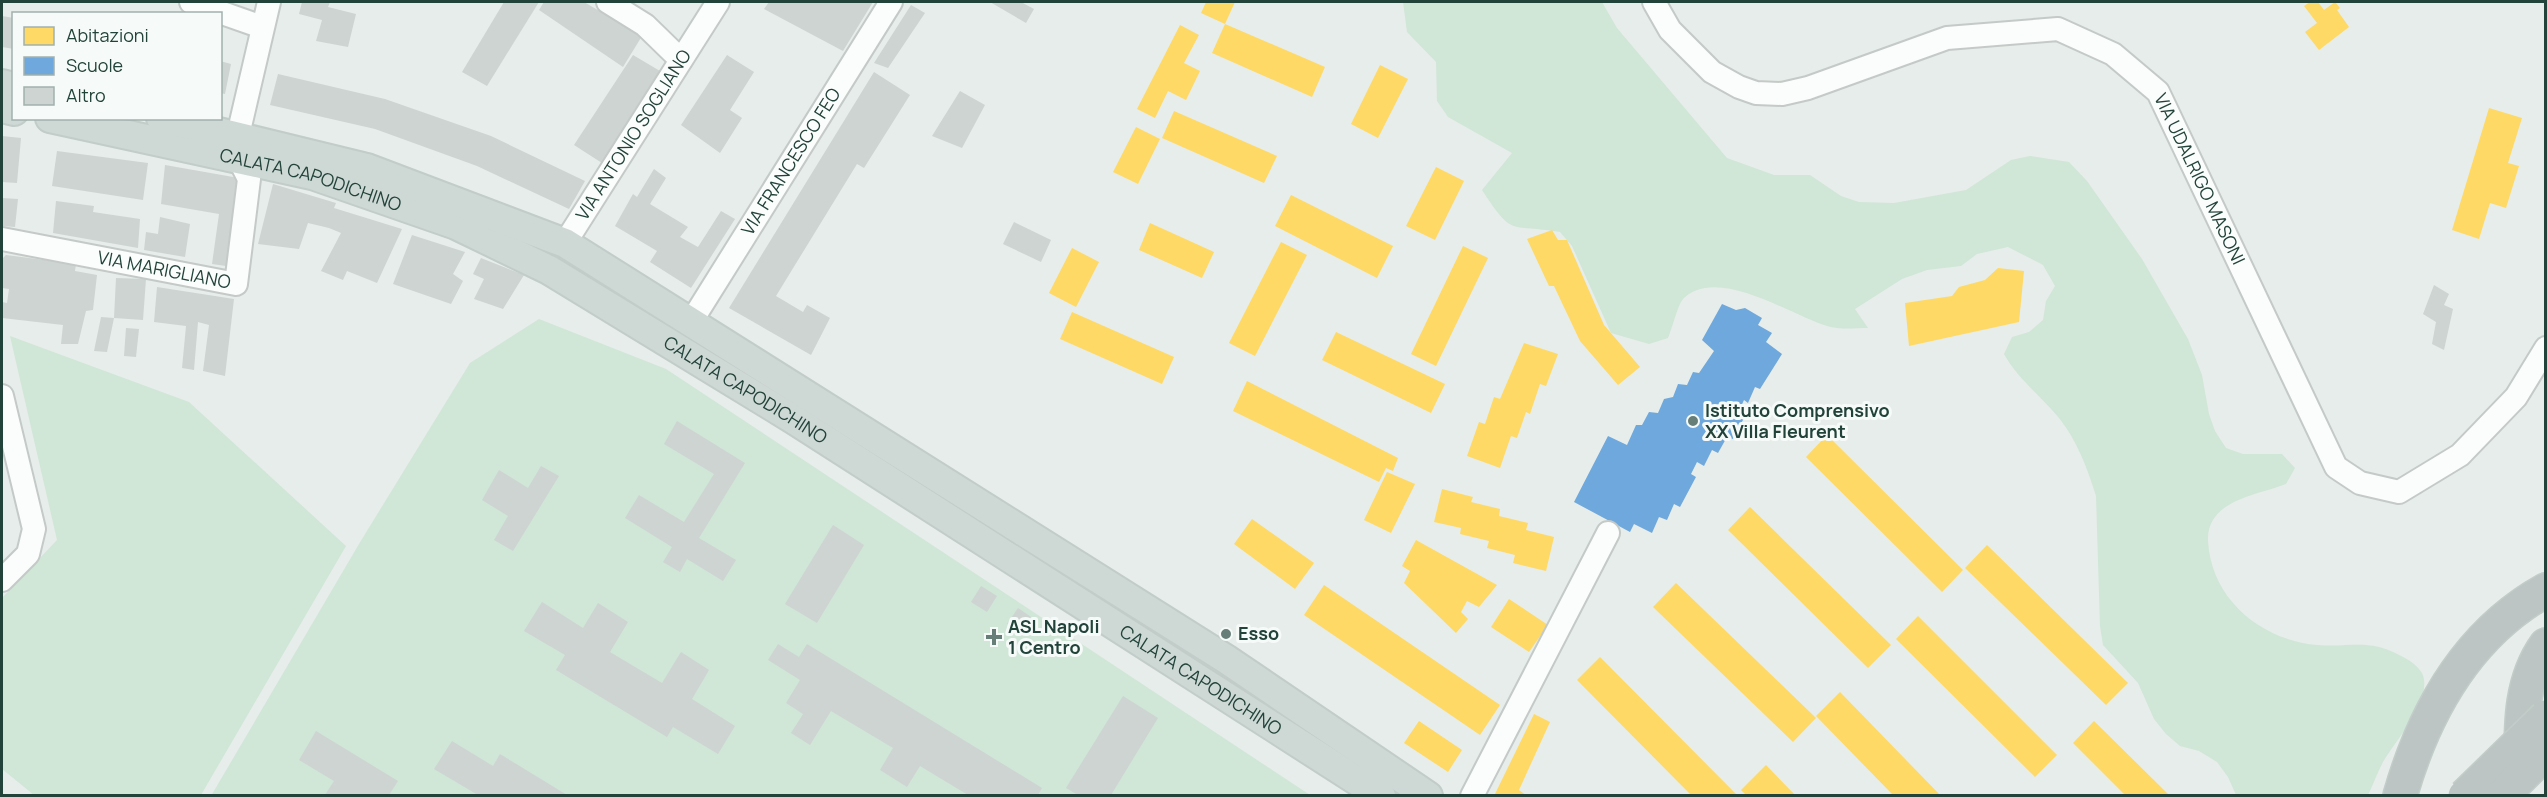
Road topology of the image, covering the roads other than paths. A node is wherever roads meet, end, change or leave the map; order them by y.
1 (191, 2) edge
2 (269, 2) edge
3 (608, 2) edge
4 (717, 2) edge
5 (891, 2) edge
6 (1654, 2) edge
7 (219, 12) edge
8 (222, 13) edge
9 (262, 27) junction
10 (681, 60) junction
11 (63, 120) edge
12 (166, 120) edge
13 (239, 147) junction
14 (2, 239) edge
15 (565, 243) junction
16 (549, 270) junction
17 (691, 322) junction
18 (2546, 348) edge
19 (2, 396) edge
20 (1608, 533) dead end
21 (2, 580) edge
22 (2546, 590) edge
23 (2546, 645) edge
24 (2546, 717) edge
25 (2546, 752) edge
26 (1381, 795) edge
27 (1428, 795) edge
28 (1472, 795) edge
29 (2400, 795) edge
30 (2465, 795) edge
31 (2502, 795) edge
32 (2520, 795) edge

1 - 7 street
2 - 9 street
3 - 10 street
4 - 10 street, VIA ANTONIO SOGLIANO
5 - 17 street, VIA FRANCESCO FEO
6 - 18 street, VIA UDALRIGO MASONI
8 - 9 street
9 - 13 street
10 - 15 street, VIA ANTONIO SOGLIANO
11 - 13 main road, CALATA CAPODICHINO
12 - 13 main road, CALATA CAPODICHINO
13 - 14 street, VIA MARIGLIANO
13 - 15 main road, CALATA CAPODICHINO
13 - 16 main road, CALATA CAPODICHINO
15 - 16 main road, VIA ANTONIO SOGLIANO
15 - 17 main road, CALATA CAPODICHINO
16 - 26 main road, CALATA CAPODICHINO
17 - 27 main road, CALATA CAPODICHINO
19 - 21 street
20 - 28 street
22 - 29 highway
23 - 32 highway, bridge
24 - 30 highway, bridge
25 - 31 highway, bridge

